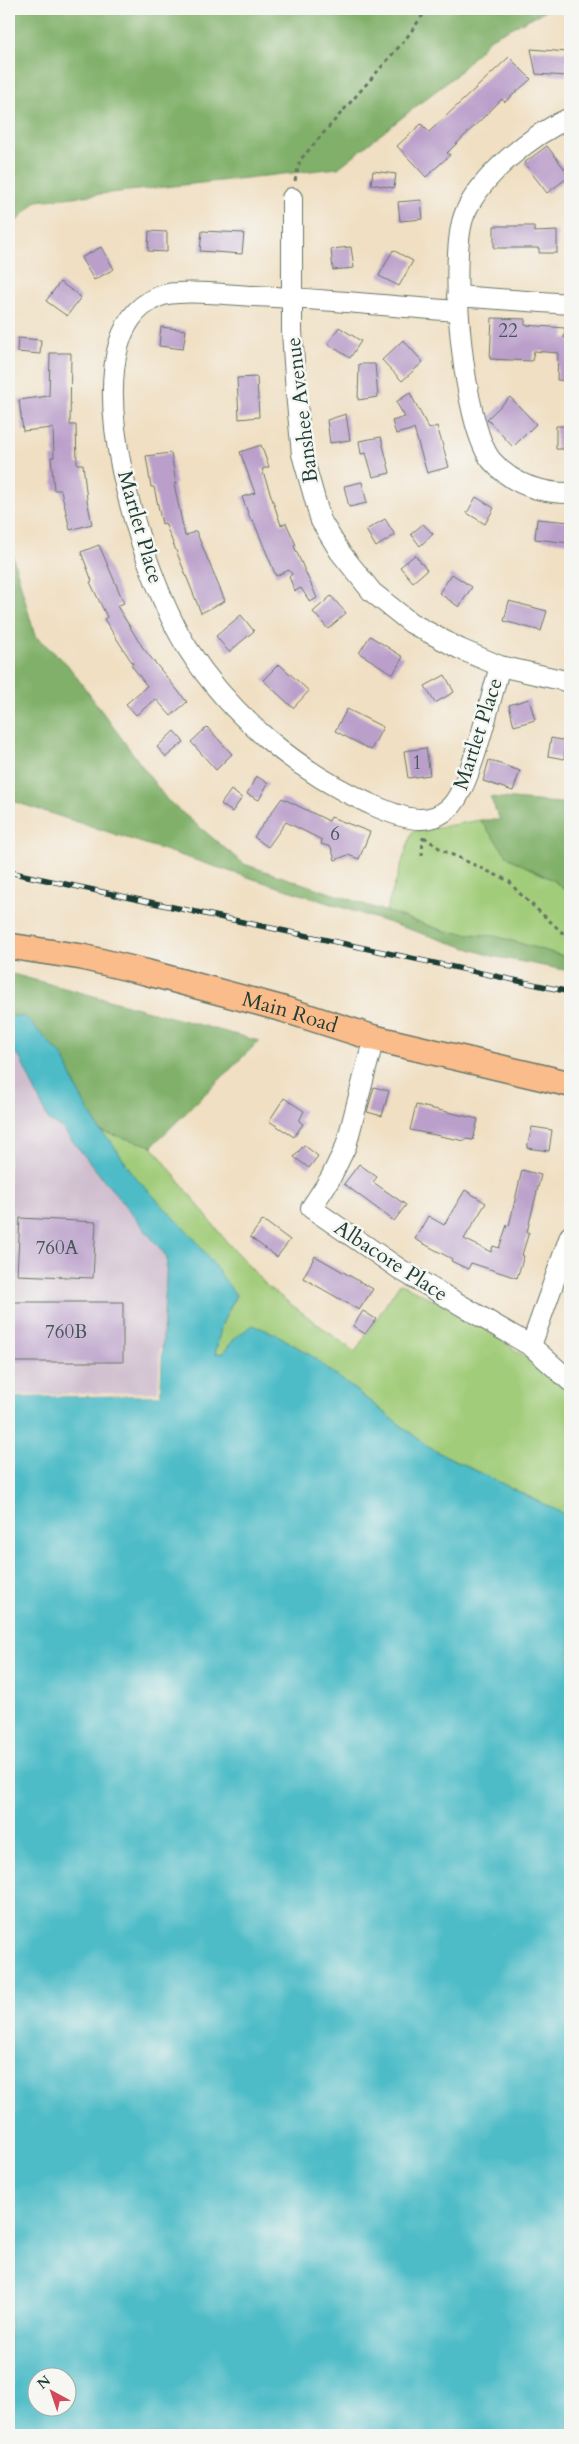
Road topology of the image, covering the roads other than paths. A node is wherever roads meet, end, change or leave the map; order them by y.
1 (570, 118) edge
2 (292, 198) road end
3 (293, 298) junction
4 (457, 304) junction
5 (570, 304) edge
6 (570, 493) edge
7 (500, 666) junction
8 (570, 682) edge
9 (9, 946) edge
10 (374, 1038) junction
11 (570, 1084) edge
12 (570, 1236) edge
13 (531, 1346) junction
14 (570, 1381) edge

1 - 4 street
2 - 3 street, Banshee Avenue
3 - 4 street, Martlet Place
3 - 7 street, Banshee Avenue
3 - 7 street, Martlet Place
4 - 5 street, Martlet Place
4 - 6 street
7 - 8 street, Banshee Avenue
9 - 10 main road, Main Road
10 - 11 main road, Main Road
10 - 13 street, Albacore Place
12 - 13 street
13 - 14 street

